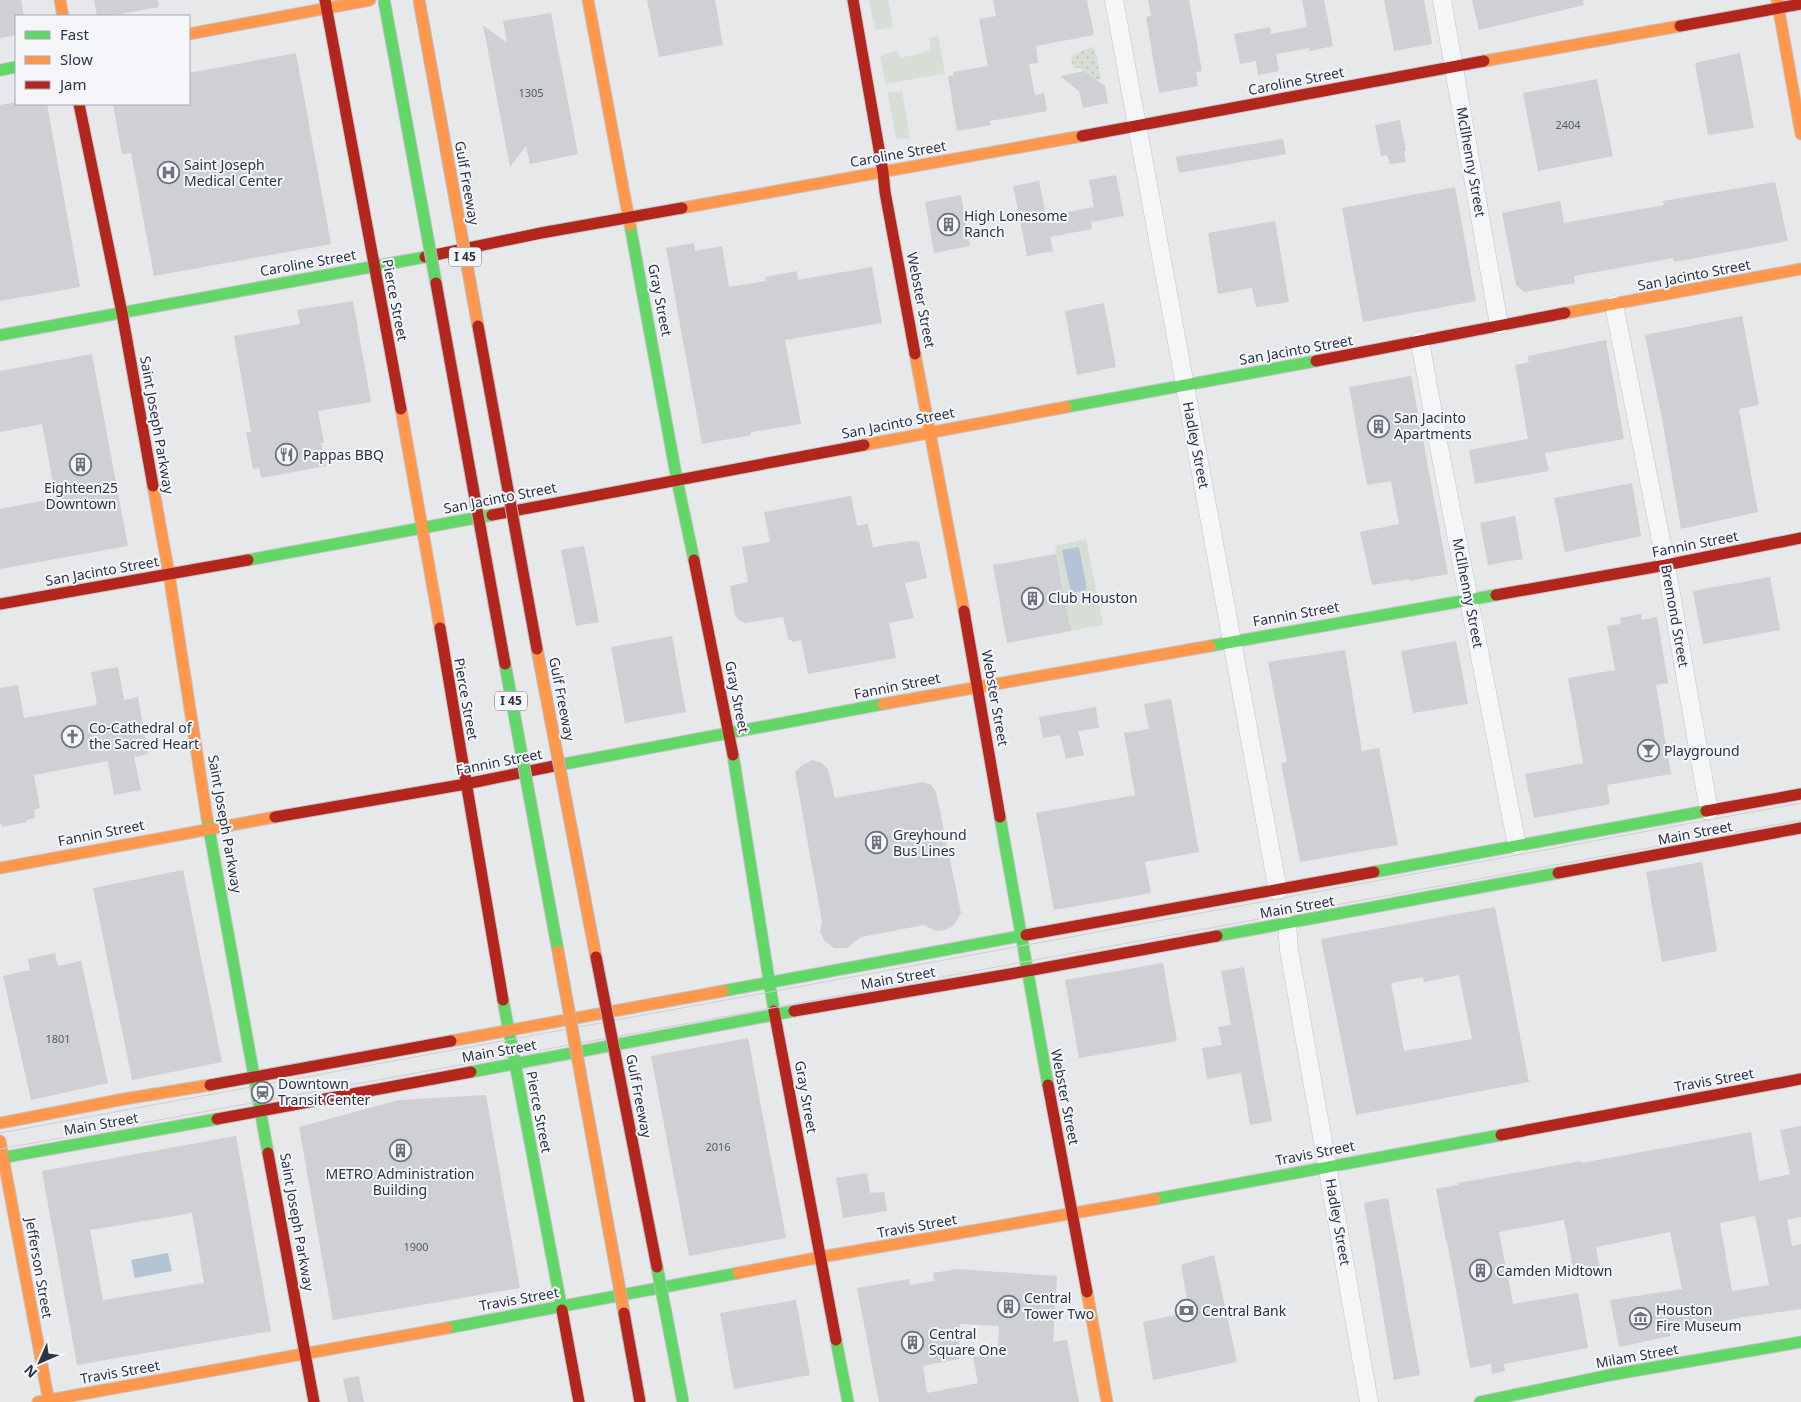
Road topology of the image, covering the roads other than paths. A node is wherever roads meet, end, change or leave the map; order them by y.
1 (60, 0) edge
2 (370, 0) edge
3 (384, 0) edge
4 (418, 0) edge
5 (588, 0) edge
6 (853, 0) edge
7 (1114, 0) edge
8 (1442, 0) edge
9 (326, 4) edge
10 (1777, 4) edge
11 (1801, 4) edge
12 (62, 15) edge
13 (190, 34) edge
14 (1454, 66) junction
15 (15, 67) edge
16 (0, 70) edge
17 (79, 105) edge
18 (1138, 126) junction
19 (1801, 134) edge
20 (883, 172) junction
21 (629, 218) junction
22 (374, 267) junction
23 (1801, 270) edge
24 (1614, 305) junction
25 (122, 313) junction
26 (1499, 325) junction
27 (0, 335) edge
28 (1420, 341) junction
29 (1184, 385) junction
30 (931, 432) junction
31 (677, 480) junction
32 (423, 529) junction
33 (1801, 538) edge
34 (1666, 565) junction
35 (169, 574) junction
36 (1469, 598) junction
37 (0, 604) edge
38 (1232, 641) junction
39 (978, 687) junction
40 (730, 733) junction
41 (466, 784) junction
42 (1801, 794) edge
43 (1709, 811) junction
44 (209, 828) junction
45 (1801, 828) edge
46 (1517, 845) junction
47 (0, 868) edge
48 (1278, 891) junction
49 (1287, 924) junction
50 (1021, 936) junction
51 (1027, 971) junction
52 (769, 983) junction
53 (776, 1014) junction
54 (509, 1030) junction
55 (515, 1063) junction
56 (256, 1077) junction
57 (1801, 1079) edge
58 (262, 1111) junction
59 (0, 1123) edge
60 (0, 1139) edge
61 (2, 1157) edge
62 (1328, 1166) junction
63 (1072, 1214) junction
64 (821, 1257) junction
65 (560, 1307) junction
66 (1801, 1342) edge
67 (305, 1353) junction
68 (45, 1401) edge
69 (314, 1402) edge
70 (579, 1402) edge
71 (640, 1402) edge
72 (683, 1402) edge
73 (848, 1402) edge
74 (1107, 1402) edge
75 (1369, 1402) edge
76 (1480, 1402) edge

1 - 12 main road
2 - 9 main road
3 - 71 main road, I 45, bridge
4 - 72 main road, Gulf Freeway / I 45, bridge
5 - 21 main road, Gray Street
6 - 20 main road, Webster Street
7 - 18 street, Hadley Street
8 - 14 street, McIlhenny Street
9 - 13 main road
9 - 22 main road, Pierce Street
10 - 11 main road, Caroline Street
10 - 14 main road, Caroline Street
10 - 19 main road
14 - 18 main road, Caroline Street
14 - 26 street, McIlhenny Street
15 - 16 main road
17 - 25 main road, Saint Joseph Parkway
18 - 20 main road, Caroline Street
18 - 29 street, Hadley Street
20 - 21 main road, Caroline Street
20 - 30 main road, Webster Street
21 - 22 main road, Caroline Street
21 - 31 main road, Gray Street
22 - 25 main road, Caroline Street
22 - 32 main road, Pierce Street
23 - 24 main road, San Jacinto Street
24 - 26 main road, San Jacinto Street
24 - 34 street, Bremond Street
25 - 27 main road, Caroline Street
25 - 35 main road, Saint Joseph Parkway
26 - 28 main road, San Jacinto Street
28 - 29 main road, San Jacinto Street
28 - 36 street, McIlhenny Street
29 - 30 main road, San Jacinto Street
29 - 38 street, Hadley Street
30 - 31 main road, San Jacinto Street
30 - 39 main road, Webster Street
31 - 32 main road, San Jacinto Street
31 - 40 main road, Gray Street
32 - 35 main road, San Jacinto Street
32 - 41 main road, Pierce Street
33 - 34 main road, Fannin Street
34 - 36 main road, Fannin Street
34 - 43 street, Bremond Street
35 - 37 main road, San Jacinto Street
35 - 44 main road, Saint Joseph Parkway
36 - 38 main road, Fannin Street
36 - 46 street, McIlhenny Street
38 - 39 main road, Fannin Street
38 - 48 street, Hadley Street
39 - 40 main road, Fannin Street
39 - 50 main road, Webster Street
40 - 41 main road, Fannin Street
40 - 52 main road, Gray Street
41 - 44 main road, Fannin Street
41 - 54 main road, Pierce Street
42 - 43 main road, Main Street
43 - 46 main road, Main Street
44 - 47 main road, Fannin Street
44 - 56 main road, Saint Joseph Parkway
45 - 49 main road, Main Street
46 - 48 main road, Main Street
48 - 50 main road, Main Street
49 - 51 main road, Main Street
49 - 62 street, Hadley Street
50 - 51 main road, Webster Street
50 - 52 main road, Main Street
51 - 53 main road, Main Street
51 - 63 main road, Webster Street
52 - 53 main road, Gray Street
52 - 54 main road, Main Street
53 - 55 main road, Main Street
53 - 64 main road, Gray Street
54 - 55 main road, Pierce Street
54 - 56 main road, Main Street
55 - 58 main road, Main Street
55 - 65 main road, Pierce Street
56 - 58 main road, Saint Joseph Parkway
56 - 59 main road, Main Street
57 - 62 main road, Travis Street
58 - 61 main road, Main Street
58 - 67 main road, Saint Joseph Parkway
60 - 61 main road, Jefferson Street
61 - 68 main road, Jefferson Street
62 - 63 main road, Travis Street
62 - 75 street, Hadley Street
63 - 64 main road, Travis Street
63 - 74 main road, Webster Street
64 - 65 main road, Travis Street
64 - 73 main road, Gray Street
65 - 67 main road, Travis Street
65 - 70 main road, Pierce Street
66 - 76 main road, Milam Street
67 - 68 main road, Travis Street
67 - 69 main road, Saint Joseph Parkway

